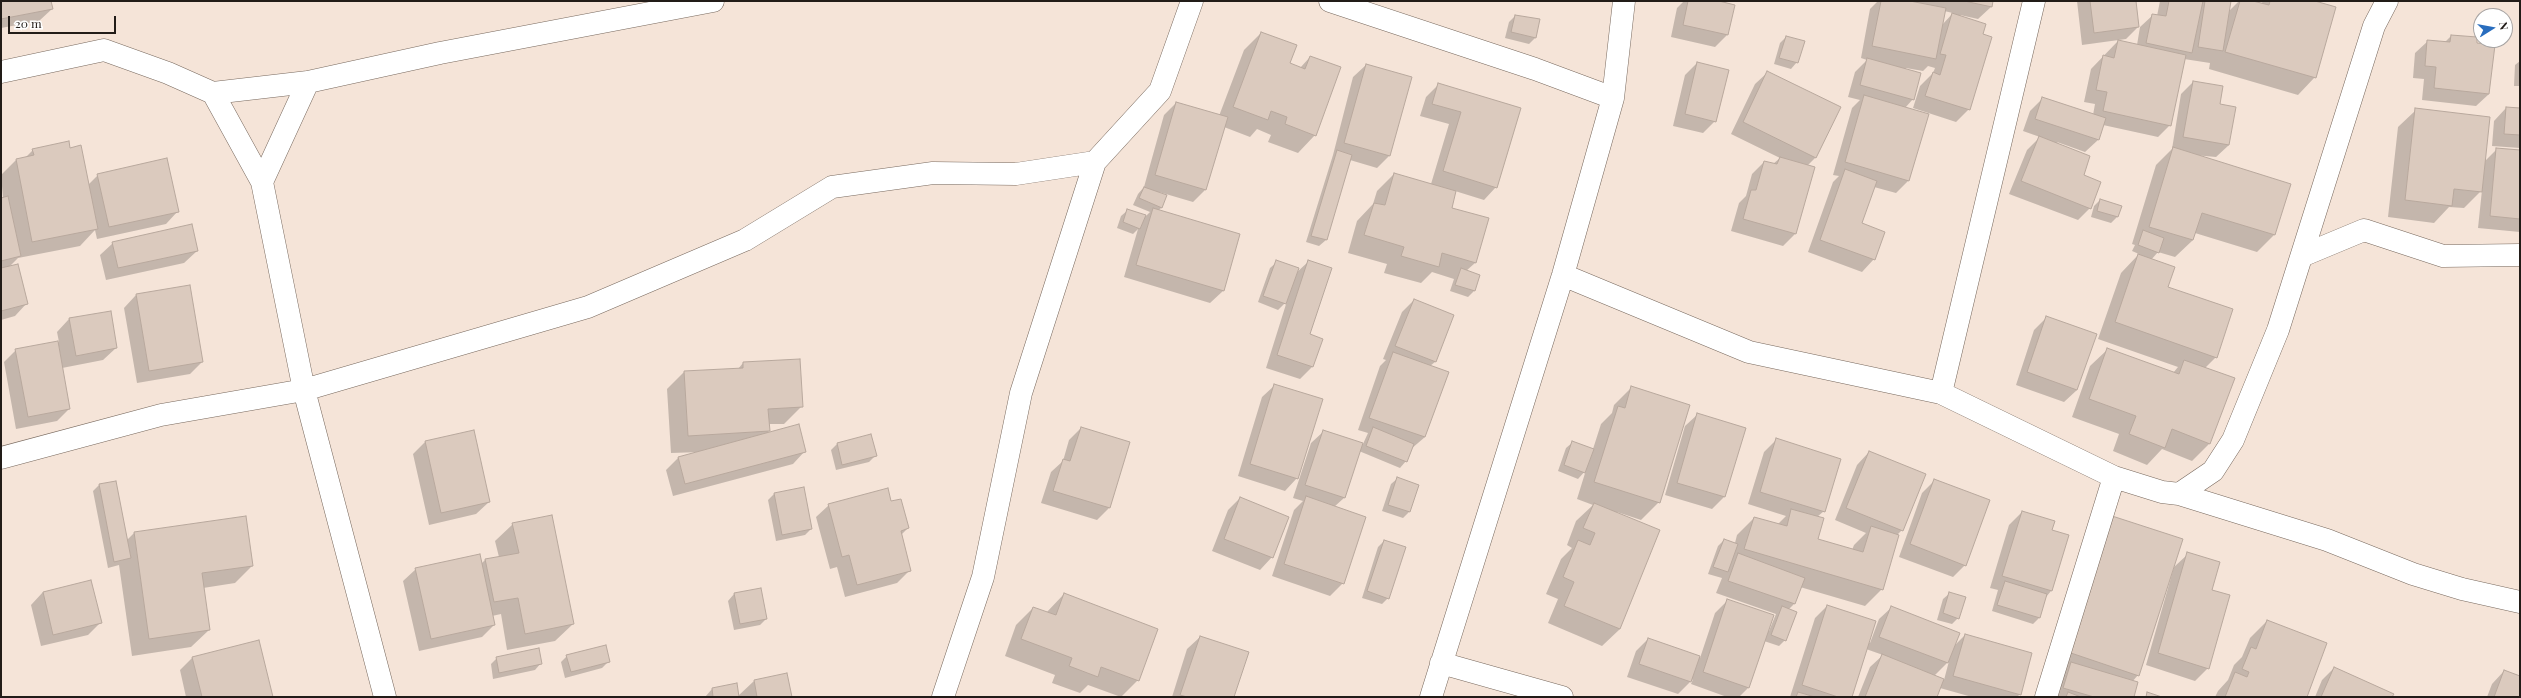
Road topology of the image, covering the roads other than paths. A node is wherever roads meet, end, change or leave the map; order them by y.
1 (713, 1) edge
2 (1192, 1) edge
3 (1330, 1) edge
4 (1624, 1) edge
5 (2034, 1) edge
6 (2387, 1) edge
7 (1, 72) edge
8 (308, 82) junction
9 (212, 93) junction
10 (1613, 98) junction
11 (1095, 162) junction
12 (262, 182) junction
13 (2304, 255) junction
14 (2520, 255) edge
15 (1563, 275) junction
16 (304, 390) junction
17 (1941, 393) junction
18 (1, 458) edge
19 (2114, 477) junction
20 (2179, 494) junction
21 (2520, 602) edge
22 (1442, 663) junction
23 (385, 697) edge
24 (943, 697) edge
25 (1431, 697) edge
26 (1562, 697) edge
27 (2046, 697) edge

1 - 8 street
2 - 11 street
3 - 10 street
4 - 10 street
5 - 17 street
6 - 13 street
7 - 9 street
8 - 9 street
8 - 12 street
9 - 12 street
10 - 15 street
11 - 16 street
11 - 24 street
12 - 16 street
13 - 14 street
13 - 20 street
15 - 17 street
15 - 22 street
16 - 18 street
16 - 23 street
17 - 19 street
19 - 20 street
19 - 27 street
20 - 21 street
22 - 25 street
22 - 26 street

